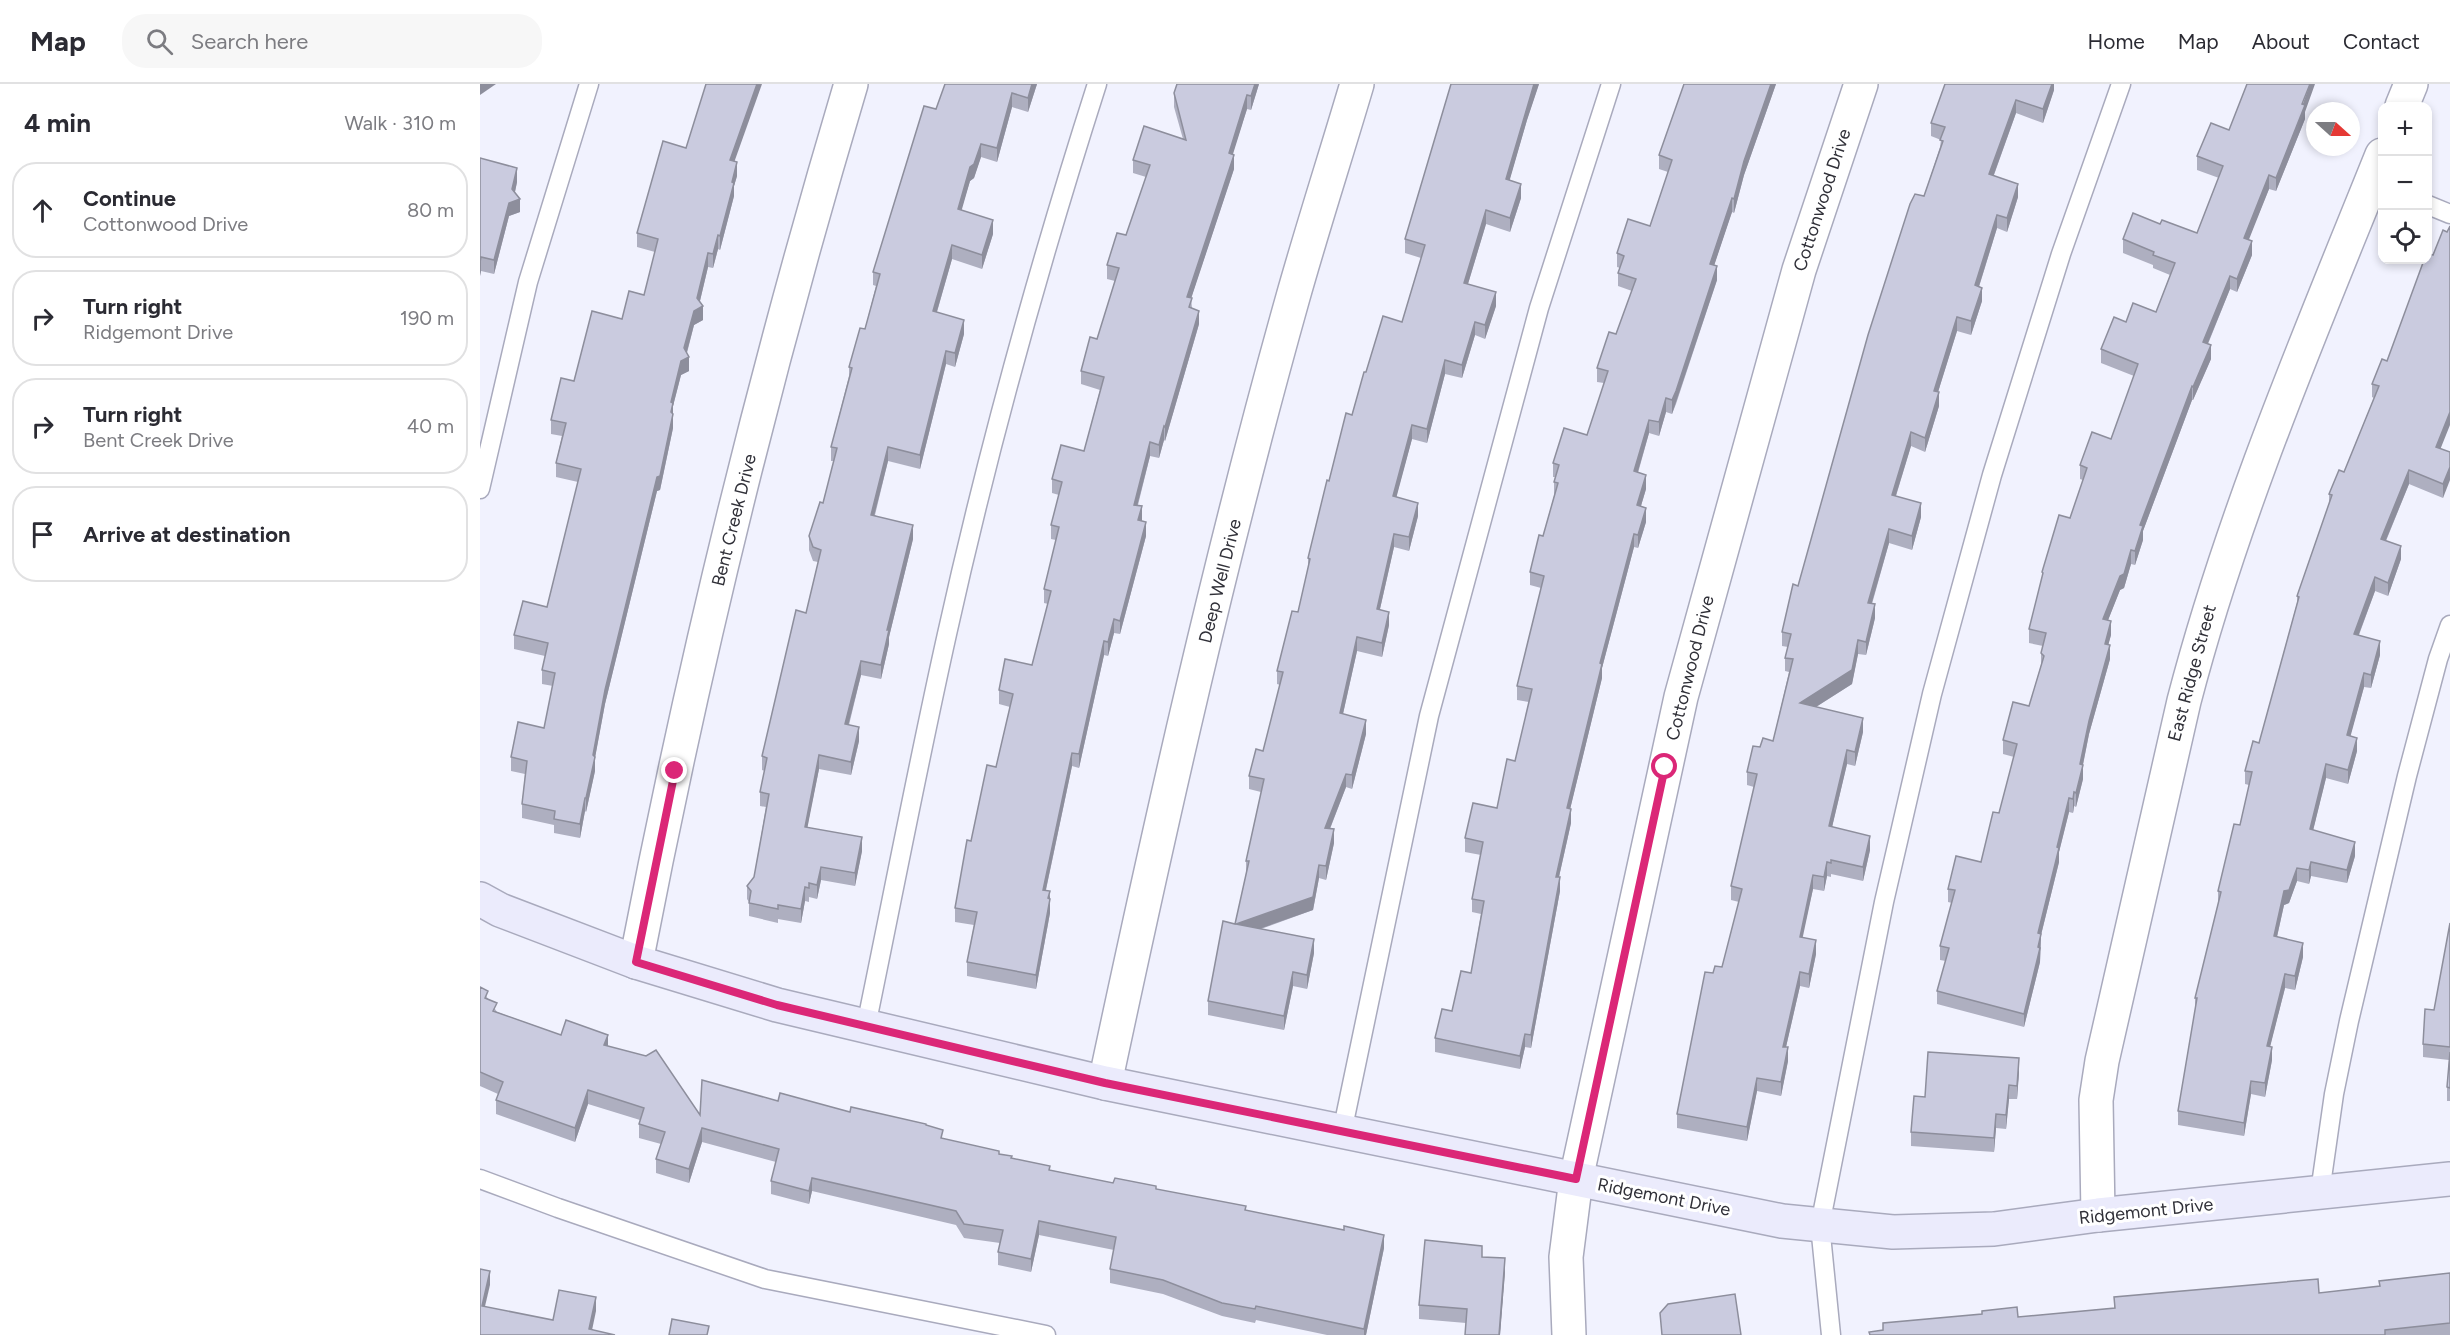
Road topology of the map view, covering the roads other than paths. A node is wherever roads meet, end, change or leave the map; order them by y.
1 (589, 84) edge
2 (851, 84) edge
3 (1097, 84) edge
4 (1357, 84) edge
5 (1611, 84) edge
6 (1861, 84) edge
7 (2121, 84) edge
8 (2411, 84) edge
9 (2404, 102) edge
10 (2378, 177) edge
11 (2432, 207) edge
12 (2450, 214) edge
13 (480, 489) edge
14 (2450, 625) edge
15 (480, 899) edge
16 (636, 962) junction
17 (866, 1026) junction
18 (1105, 1083) junction
19 (1342, 1132) junction
20 (480, 1179) edge
21 (1576, 1179) junction
22 (2450, 1179) edge
23 (2320, 1192) junction
24 (2098, 1215) junction
25 (1820, 1224) junction
26 (1046, 1335) edge
27 (1569, 1335) edge
28 (1831, 1335) edge

1 - 13 lane
2 - 16 street, Bent Creek Drive
3 - 17 lane
4 - 18 street, Deep Well Drive
5 - 19 lane
6 - 21 street, Cottonwood Drive
7 - 25 lane
8 - 9 street
10 - 24 street, East Ridge Street
11 - 12 lane
14 - 23 lane
15 - 16 street, Ridgemont Drive
16 - 17 street, Ridgemont Drive
17 - 18 street, Ridgemont Drive
18 - 19 street, Ridgemont Drive
19 - 21 street, Ridgemont Drive
20 - 26 lane
21 - 25 street, Ridgemont Drive
21 - 27 street, Cottonwood Drive
22 - 23 street, Ridgemont Drive
23 - 24 street, Ridgemont Drive
24 - 25 street, Ridgemont Drive
25 - 28 lane

